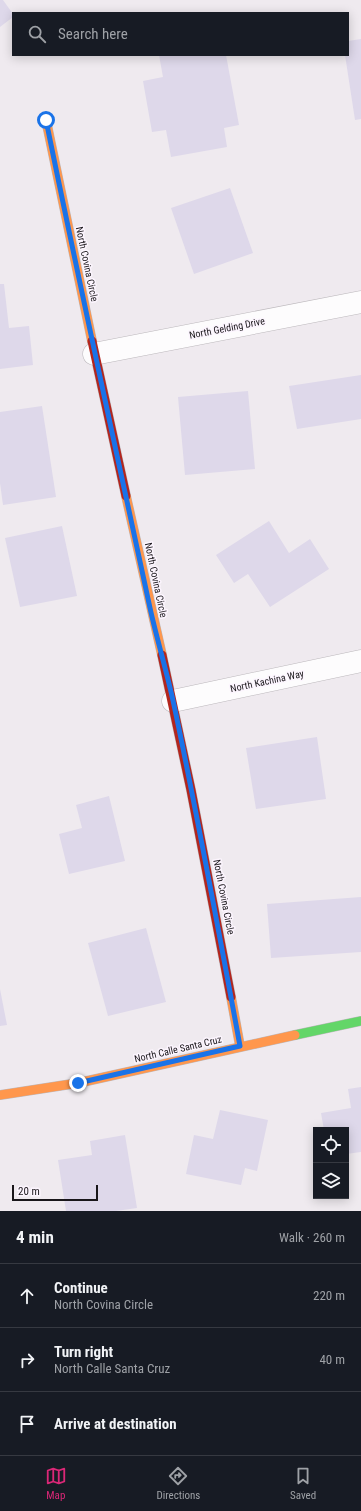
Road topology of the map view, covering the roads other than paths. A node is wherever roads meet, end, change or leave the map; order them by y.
1 (46, 120) dead end
2 (361, 302) edge
3 (94, 354) junction
4 (361, 661) edge
5 (173, 701) junction
6 (361, 1021) edge
7 (240, 1046) junction
8 (0, 1095) edge

1 - 3 street, North Covina Circle
2 - 3 street, North Gelding Drive
3 - 5 street, North Covina Circle
4 - 5 street, North Kachina Way
5 - 7 street, North Covina Circle
6 - 7 street, North Calle Santa Cruz
7 - 8 street, North Calle Santa Cruz

